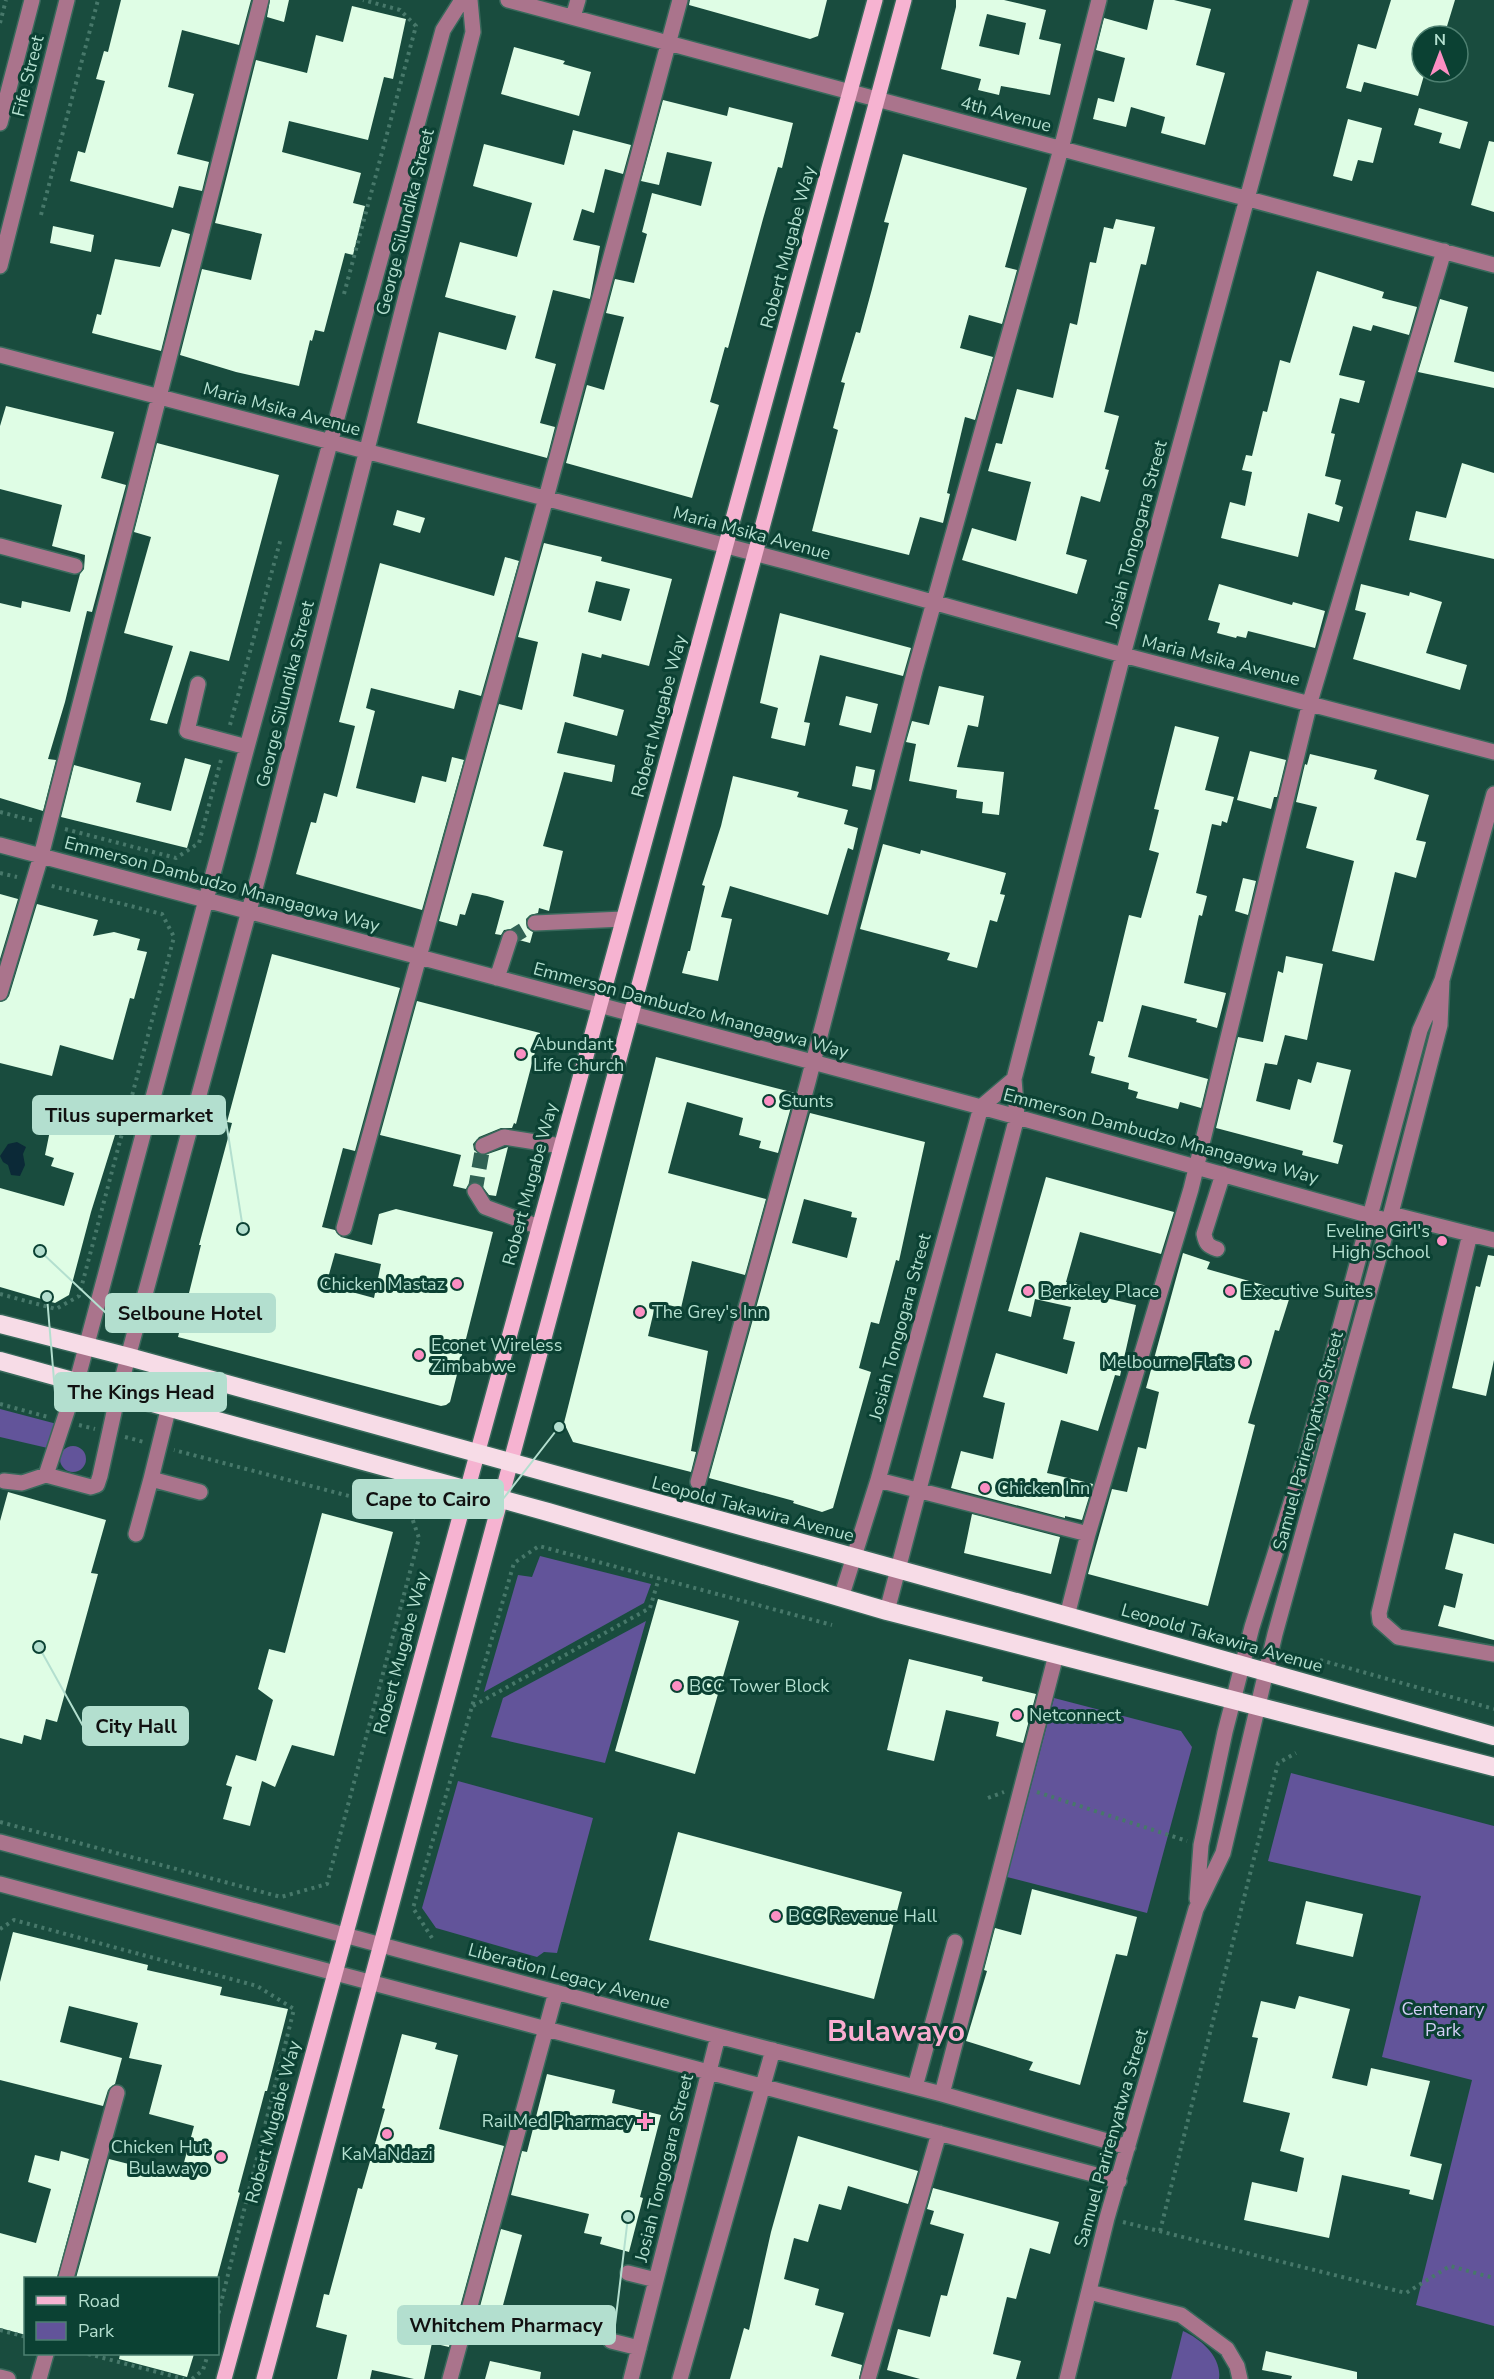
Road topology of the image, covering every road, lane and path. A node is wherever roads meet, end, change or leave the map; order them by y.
1 (6, 0) edge
2 (32, 0) edge
3 (67, 0) edge
4 (98, 0) edge
5 (261, 0) edge
6 (363, 0) edge
7 (462, 0) edge
8 (470, 0) edge
9 (508, 0) edge
10 (578, 0) edge
11 (681, 0) edge
12 (875, 0) edge
13 (904, 0) edge
14 (1099, 0) edge
15 (1301, 0) edge
16 (573, 17) junction
17 (0, 23) edge
18 (669, 43) junction
19 (851, 92) junction
20 (877, 99) junction
21 (0, 123) edge
22 (1061, 149) junction
23 (1248, 199) junction
24 (41, 215) dead end
25 (1444, 251) junction
26 (1494, 265) edge
27 (0, 266) edge
28 (344, 294) dead end
29 (0, 355) edge
30 (160, 398) junction
31 (330, 442) junction
32 (367, 451) junction
33 (546, 498) junction
34 (0, 546) edge
35 (726, 546) junction
36 (755, 554) junction
37 (75, 566) dead end
38 (934, 603) junction
39 (1123, 655) junction
40 (198, 684) dead end
41 (1310, 702) junction
42 (247, 747) junction
43 (1494, 752) edge
44 (1494, 794) edge
45 (0, 845) edge
46 (41, 856) junction
47 (0, 873) edge
48 (33, 882) junction
49 (207, 901) junction
50 (249, 912) junction
51 (623, 919) junction
52 (535, 923) tunnel mouth
53 (510, 938) tunnel mouth
54 (417, 957) junction
55 (497, 978) junction
56 (1442, 980) junction
57 (0, 993) edge
58 (600, 1005) junction
59 (631, 1014) junction
60 (813, 1062) junction
61 (1014, 1079) junction
62 (981, 1107) junction
63 (1017, 1117) junction
64 (483, 1146) dead end
65 (561, 1146) junction
66 (1196, 1167) junction
67 (1223, 1174) junction
68 (475, 1191) dead end
69 (1372, 1215) junction
70 (1390, 1217) junction
71 (539, 1227) junction
72 (344, 1228) dead end
73 (1470, 1234) junction
74 (1494, 1240) edge
75 (1217, 1249) dead end
76 (0, 1294) edge
77 (0, 1324) edge
78 (87, 1347) junction
79 (129, 1357) junction
80 (0, 1361) edge
81 (77, 1381) junction
82 (118, 1394) junction
83 (0, 1404) edge
84 (169, 1406) junction
85 (64, 1421) junction
86 (109, 1433) junction
87 (158, 1446) junction
88 (476, 1454) junction
89 (510, 1463) junction
90 (46, 1475) junction
91 (151, 1479) junction
92 (878, 1480) junction
93 (4, 1481) dead end
94 (698, 1482) dead end
95 (466, 1489) junction
96 (919, 1490) junction
97 (200, 1492) dead end
98 (500, 1499) junction
99 (136, 1534) dead end
100 (1088, 1534) junction
101 (852, 1558) junction
102 (898, 1570) junction
103 (659, 1578) junction
104 (841, 1598) junction
105 (887, 1611) junction
106 (1067, 1616) junction
107 (832, 1625) dead end
108 (1494, 1654) edge
109 (1056, 1655) junction
110 (1320, 1660) dead end
111 (1243, 1666) junction
112 (1265, 1672) junction
113 (1234, 1700) junction
114 (472, 1706) junction
115 (1257, 1706) junction
116 (1494, 1709) edge
117 (1494, 1736) edge
118 (1296, 1753) dead end
119 (1494, 1767) edge
120 (1021, 1786) junction
121 (988, 1798) dead end
122 (0, 1822) edge
123 (0, 1842) edge
124 (1201, 1845) junction
125 (0, 1884) edge
126 (1196, 1909) junction
127 (0, 1929) edge
128 (344, 1934) junction
129 (432, 1938) dead end
130 (954, 1942) dead end
131 (380, 1945) junction
132 (334, 1973) junction
133 (369, 1983) junction
134 (556, 1992) junction
135 (546, 2028) junction
136 (718, 2036) junction
137 (773, 2050) junction
138 (708, 2071) junction
139 (763, 2085) junction
140 (915, 2087) junction
141 (117, 2093) dead end
142 (942, 2094) junction
143 (939, 2133) junction
144 (1128, 2147) junction
145 (1119, 2181) junction
146 (1107, 2218) junction
147 (1160, 2231) junction
148 (628, 2273) dead end
149 (66, 2277) edge
150 (1494, 2278) edge
151 (656, 2280) junction
152 (1089, 2292) junction
153 (219, 2311) edge
154 (0, 2330) edge
155 (24, 2336) edge
156 (611, 2341) dead end
157 (639, 2348) junction
158 (46, 2355) edge
159 (92, 2355) edge
160 (208, 2355) edge
161 (0, 2377) edge
162 (8, 2379) edge
163 (39, 2379) edge
164 (184, 2379) edge
165 (192, 2379) edge
166 (224, 2379) edge
167 (264, 2379) edge
168 (450, 2379) edge
169 (631, 2379) edge
170 (680, 2379) edge
171 (868, 2379) edge
172 (1067, 2379) edge
173 (1240, 2379) edge

1 - 17 path
2 - 21 street, Fife Street
3 - 27 street, Fife Street
4 - 24 path
5 - 30 street
6 - 28 path
7 - 31 street, George Silundika Street
8 - 32 street, George Silundika Street
9 - 16 street, 4th Avenue
10 - 16 street
11 - 18 street
12 - 19 main road, Robert Mugabe Way
13 - 20 main road
14 - 22 street
15 - 23 street, Josiah Tongogara Street
16 - 18 street, 4th Avenue
18 - 19 street, 4th Avenue
18 - 33 street
19 - 20 street, 4th Avenue
19 - 35 main road, Robert Mugabe Way
20 - 22 street, 4th Avenue
20 - 36 main road
22 - 23 street, 4th Avenue
22 - 38 street
23 - 25 street, 4th Avenue
23 - 39 street, Josiah Tongogara Street
25 - 26 street, 4th Avenue
25 - 41 street
29 - 30 street, Maria Msika Avenue
30 - 31 street, Maria Msika Avenue
30 - 46 street
31 - 32 street, Maria Msika Avenue
31 - 42 street, George Silundika Street
32 - 33 street, Maria Msika Avenue
32 - 50 street, George Silundika Street
33 - 35 street, Maria Msika Avenue
33 - 54 street
34 - 37 street
35 - 36 street, Maria Msika Avenue
35 - 51 main road, Robert Mugabe Way
36 - 38 street, Maria Msika Avenue
36 - 59 main road
38 - 39 street, Maria Msika Avenue
38 - 60 street
39 - 41 street, Maria Msika Avenue
39 - 61 street, Josiah Tongogara Street
40 - 42 street
41 - 43 street, Maria Msika Avenue
41 - 66 street
42 - 49 street, George Silundika Street
44 - 56 street, Samuel Parirenyatwa Street
45 - 46 street, Emmerson Dambudzo Mnangagwa Way
46 - 48 street
46 - 49 street, Emmerson Dambudzo Mnangagwa Way
47 - 48 path
48 - 57 street
48 - 76 path
49 - 50 street, Emmerson Dambudzo Mnangagwa Way
49 - 78 street, George Silundika Street
50 - 54 street, Emmerson Dambudzo Mnangagwa Way
50 - 79 street, George Silundika Street
51 - 52 street
51 - 58 main road, Robert Mugabe Way
53 - 55 street
54 - 55 street, Emmerson Dambudzo Mnangagwa Way
54 - 72 street
55 - 58 street, Emmerson Dambudzo Mnangagwa Way
56 - 69 street, Samuel Parirenyatwa Street
56 - 70 street, Samuel Parirenyatwa Street
58 - 59 street, Emmerson Dambudzo Mnangagwa Way
58 - 65 main road, Robert Mugabe Way
59 - 60 street, Emmerson Dambudzo Mnangagwa Way
59 - 89 main road
60 - 62 street, Emmerson Dambudzo Mnangagwa Way
60 - 94 street
61 - 62 street
61 - 63 street, Josiah Tongogara Street
62 - 63 street, Emmerson Dambudzo Mnangagwa Way
62 - 92 street, Josiah Tongogara Street
63 - 66 street, Emmerson Dambudzo Mnangagwa Way
63 - 96 street, Josiah Tongogara Street
64 - 65 street
65 - 71 main road, Robert Mugabe Way
66 - 67 street, Emmerson Dambudzo Mnangagwa Way
66 - 100 street
67 - 69 street, Emmerson Dambudzo Mnangagwa Way
67 - 75 street
68 - 71 street
69 - 70 street, Emmerson Dambudzo Mnangagwa Way
69 - 111 street, Samuel Parirenyatwa Street
70 - 73 street, Emmerson Dambudzo Mnangagwa Way
70 - 112 street, Samuel Parirenyatwa Street
71 - 88 main road, Robert Mugabe Way
73 - 74 street, Emmerson Dambudzo Mnangagwa Way
73 - 108 street
77 - 78 highway, Leopold Takawira Avenue
78 - 79 highway, Leopold Takawira Avenue
78 - 81 street, George Silundika Street
79 - 82 street, George Silundika Street
79 - 88 highway, Leopold Takawira Avenue
80 - 81 highway
81 - 82 highway
81 - 85 street, George Silundika Street
82 - 84 highway
82 - 86 street, George Silundika Street
83 - 85 path
84 - 87 street
84 - 95 highway
85 - 86 path
85 - 90 street, George Silundika Street
86 - 87 path
86 - 90 street, George Silundika Street
87 - 91 street
87 - 122 path
88 - 89 highway, Leopold Takawira Avenue
88 - 95 main road, Robert Mugabe Way
89 - 98 main road
89 - 101 highway, Leopold Takawira Avenue
90 - 93 street
91 - 97 street
91 - 99 street
92 - 96 street
92 - 101 street, Josiah Tongogara Street
95 - 98 highway
95 - 128 main road, Robert Mugabe Way
96 - 100 street
96 - 102 street, Josiah Tongogara Street
98 - 104 highway
98 - 131 main road
100 - 106 street
101 - 102 highway, Leopold Takawira Avenue
101 - 104 street, Josiah Tongogara Street
102 - 105 street, Josiah Tongogara Street
102 - 106 highway, Leopold Takawira Avenue
103 - 107 path
103 - 114 path
103 - 114 path
104 - 105 highway
105 - 109 highway
106 - 111 highway, Leopold Takawira Avenue
109 - 113 highway
109 - 120 street
110 - 116 path
111 - 112 highway, Leopold Takawira Avenue
111 - 113 street, Samuel Parirenyatwa Street
112 - 115 street, Samuel Parirenyatwa Street
112 - 117 highway, Leopold Takawira Avenue
113 - 115 highway
113 - 124 street, Samuel Parirenyatwa Street
114 - 129 path
115 - 119 highway
115 - 126 street, Samuel Parirenyatwa Street
118 - 147 path
120 - 121 path
120 - 124 path
120 - 142 street
123 - 128 street, Liberation Legacy Avenue
124 - 126 street, Samuel Parirenyatwa Street
125 - 132 street
126 - 144 street, Samuel Parirenyatwa Street
127 - 153 path
128 - 131 street, Liberation Legacy Avenue
128 - 132 main road, Robert Mugabe Way
130 - 140 street
131 - 133 main road
131 - 134 street, Liberation Legacy Avenue
132 - 133 street
132 - 166 main road, Robert Mugabe Way
133 - 135 street
133 - 167 main road
134 - 135 street
134 - 136 street, Liberation Legacy Avenue
135 - 138 street
135 - 168 street
136 - 137 street, Liberation Legacy Avenue
136 - 138 street, Josiah Tongogara Street
137 - 139 street
137 - 140 street, Liberation Legacy Avenue
138 - 139 street
138 - 151 street, Josiah Tongogara Street
139 - 143 street
139 - 170 street
140 - 142 street, Liberation Legacy Avenue
141 - 149 street
142 - 144 street, Liberation Legacy Avenue
143 - 145 street
143 - 171 street
144 - 145 street, Samuel Parirenyatwa Street
145 - 146 street, Samuel Parirenyatwa Street
146 - 147 path
146 - 152 street, Samuel Parirenyatwa Street
147 - 150 path
148 - 151 street
151 - 157 street, Josiah Tongogara Street
152 - 172 street, Samuel Parirenyatwa Street
152 - 173 street
154 - 155 path
156 - 157 street
157 - 169 street, Josiah Tongogara Street
158 - 163 street
159 - 164 path
160 - 165 path
161 - 162 street

